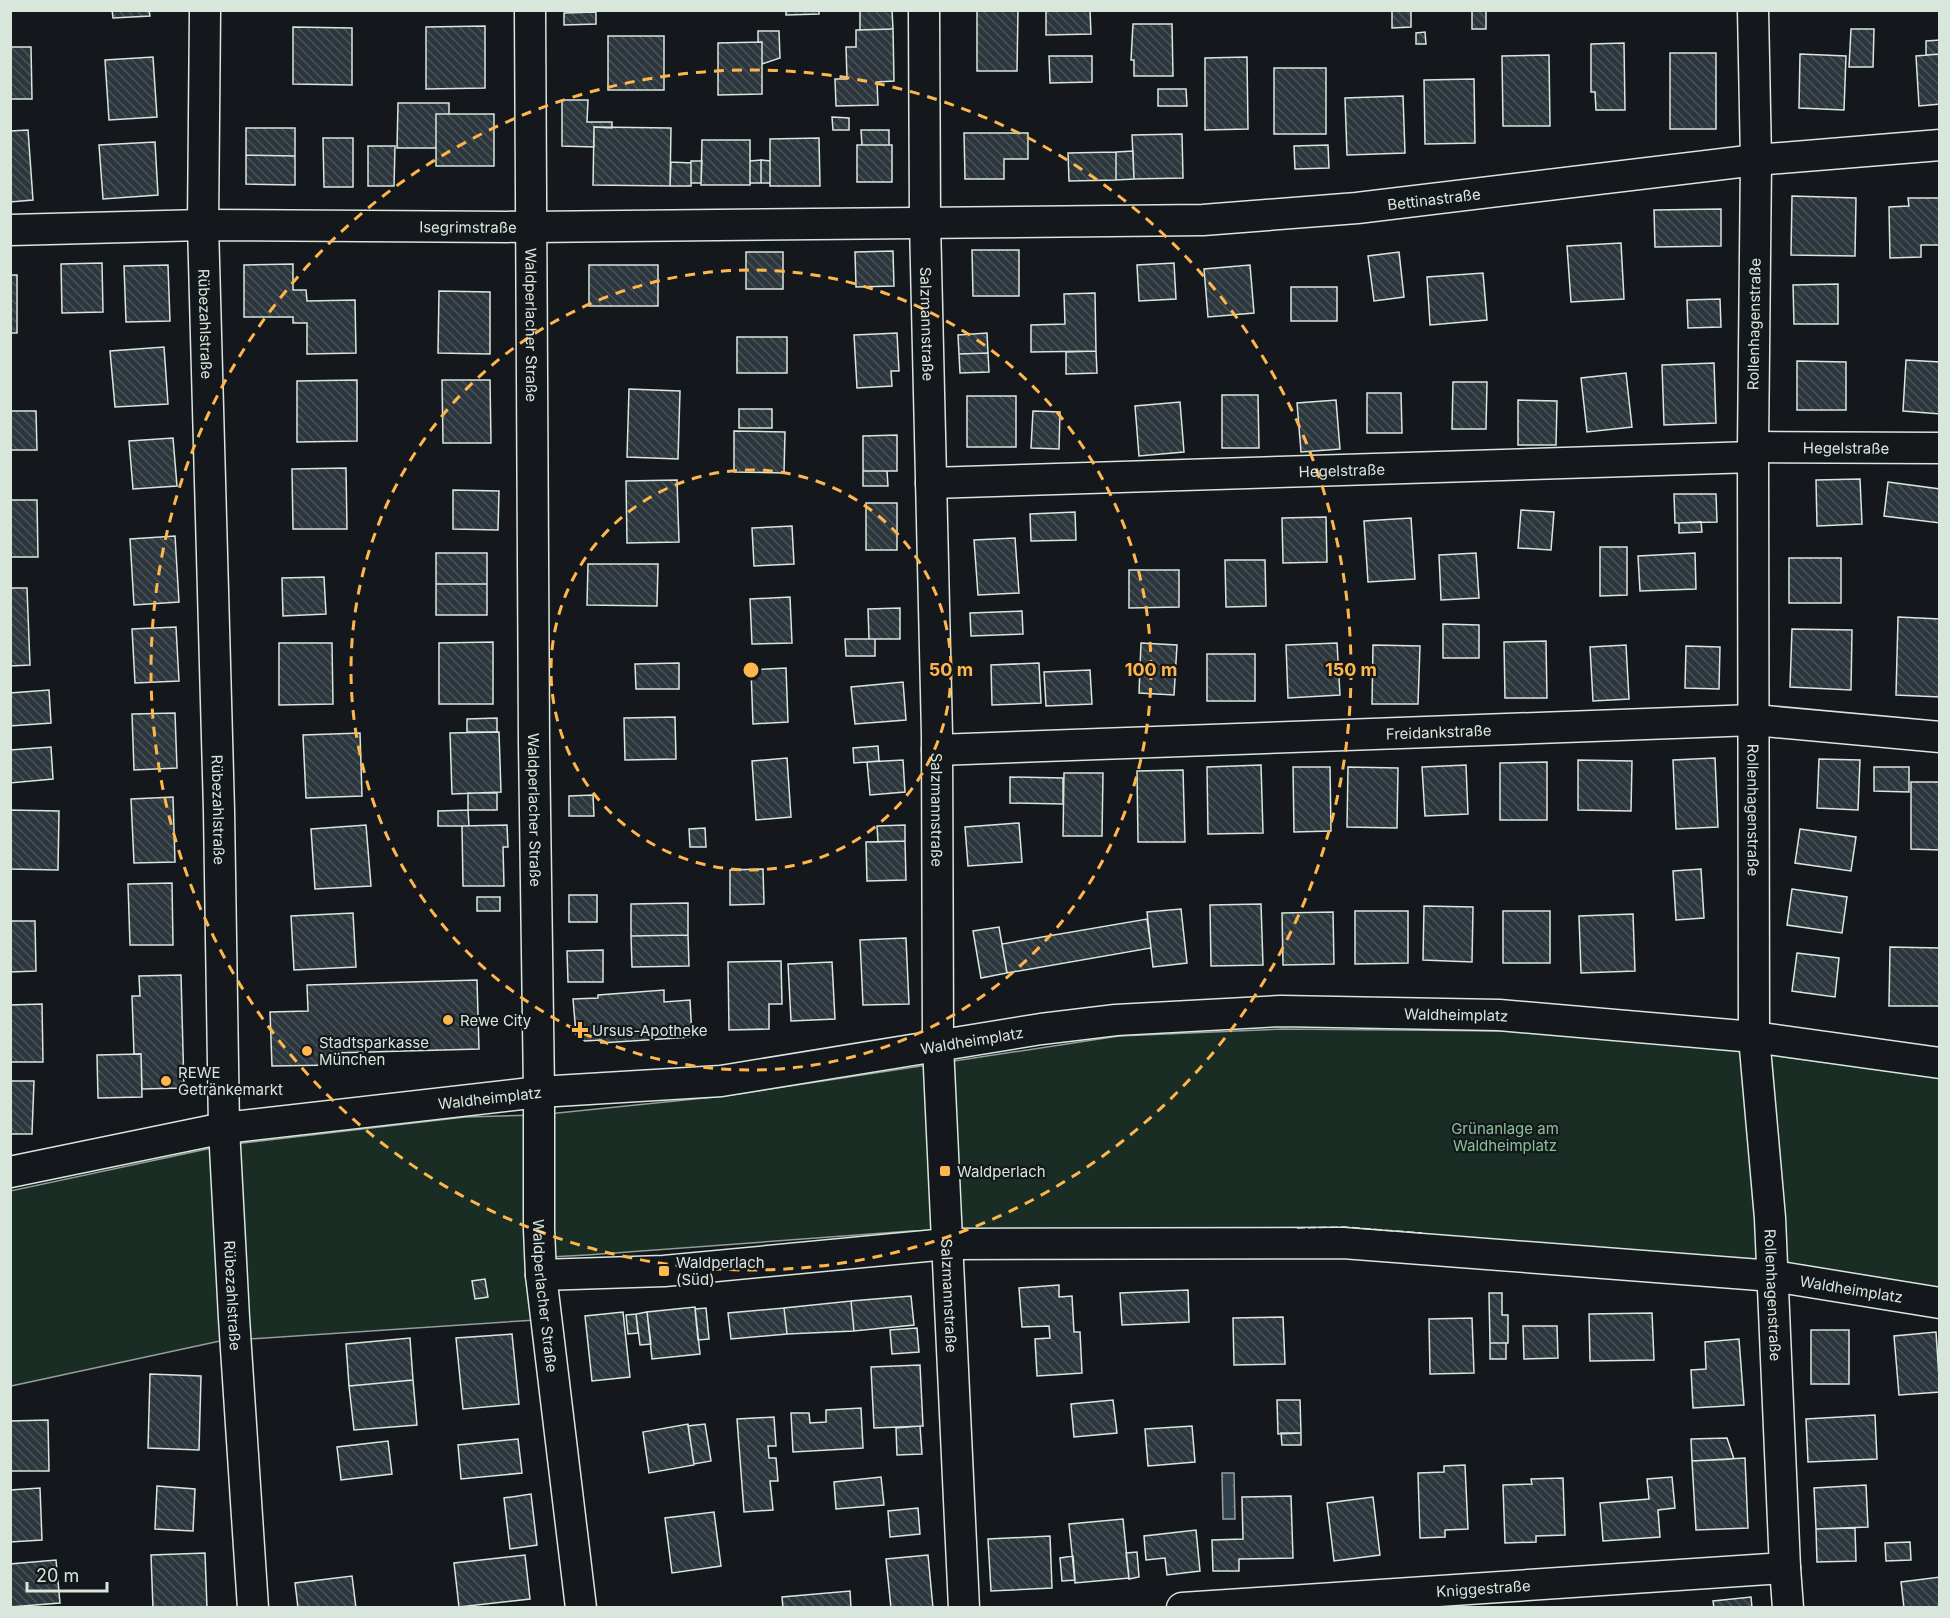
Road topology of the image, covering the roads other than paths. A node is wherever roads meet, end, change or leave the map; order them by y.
1 (205, 10) edge
2 (530, 10) edge
3 (924, 10) edge
4 (1753, 10) edge
5 (1940, 145) edge
6 (1756, 160) junction
7 (925, 222) junction
8 (203, 225) junction
9 (530, 227) junction
10 (10, 230) edge
11 (1940, 448) edge
12 (1753, 452) junction
13 (931, 483) junction
14 (1754, 720) junction
15 (1940, 737) edge
16 (937, 750) junction
17 (1754, 1037) junction
18 (938, 1046) junction
19 (1940, 1063) edge
20 (539, 1092) junction
21 (224, 1128) junction
22 (10, 1172) edge
23 (947, 1244) junction
24 (541, 1275) junction
25 (1773, 1276) junction
26 (1940, 1303) edge
27 (1785, 1568) junction
28 (253, 1608) edge
29 (581, 1608) edge
30 (964, 1608) edge
31 (1182, 1608) edge
32 (1788, 1608) edge

1 - 8 street, Rübezahlstraße
2 - 9 street, Waldperlacher Straße
3 - 7 street, Salzmannstraße
4 - 6 street, Rollenhagenstraße
5 - 6 street, Bettinastraße
6 - 7 street, Bettinastraße
6 - 12 street, Rollenhagenstraße
7 - 9 street, Isegrimstraße
7 - 13 street, Salzmannstraße
8 - 9 street, Isegrimstraße
8 - 10 street, Isegrimstraße
8 - 21 street, Rübezahlstraße
9 - 20 street, Waldperlacher Straße
11 - 12 street, Hegelstraße
12 - 13 street, Hegelstraße
12 - 14 street, Rollenhagenstraße
13 - 16 street, Salzmannstraße
14 - 15 street, Freidankstraße
14 - 16 street, Freidankstraße
14 - 17 street, Rollenhagenstraße
16 - 18 street, Salzmannstraße
17 - 18 street, Waldheimplatz
17 - 19 street, Waldheimplatz
17 - 25 street, Rollenhagenstraße
18 - 20 street, Waldheimplatz
18 - 23 street, Salzmannstraße
20 - 21 street, Waldheimplatz
20 - 24 street, Waldperlacher Straße
21 - 22 street, Waldheimplatz
21 - 28 street, Rübezahlstraße
23 - 24 street, Waldheimplatz
23 - 25 street, Waldheimplatz
23 - 30 street, Salzmannstraße
24 - 29 street, Waldperlacher Straße
25 - 26 street, Waldheimplatz
25 - 27 street, Rollenhagenstraße
27 - 31 street, Kniggestraße
27 - 32 street, Rollenhagenstraße

